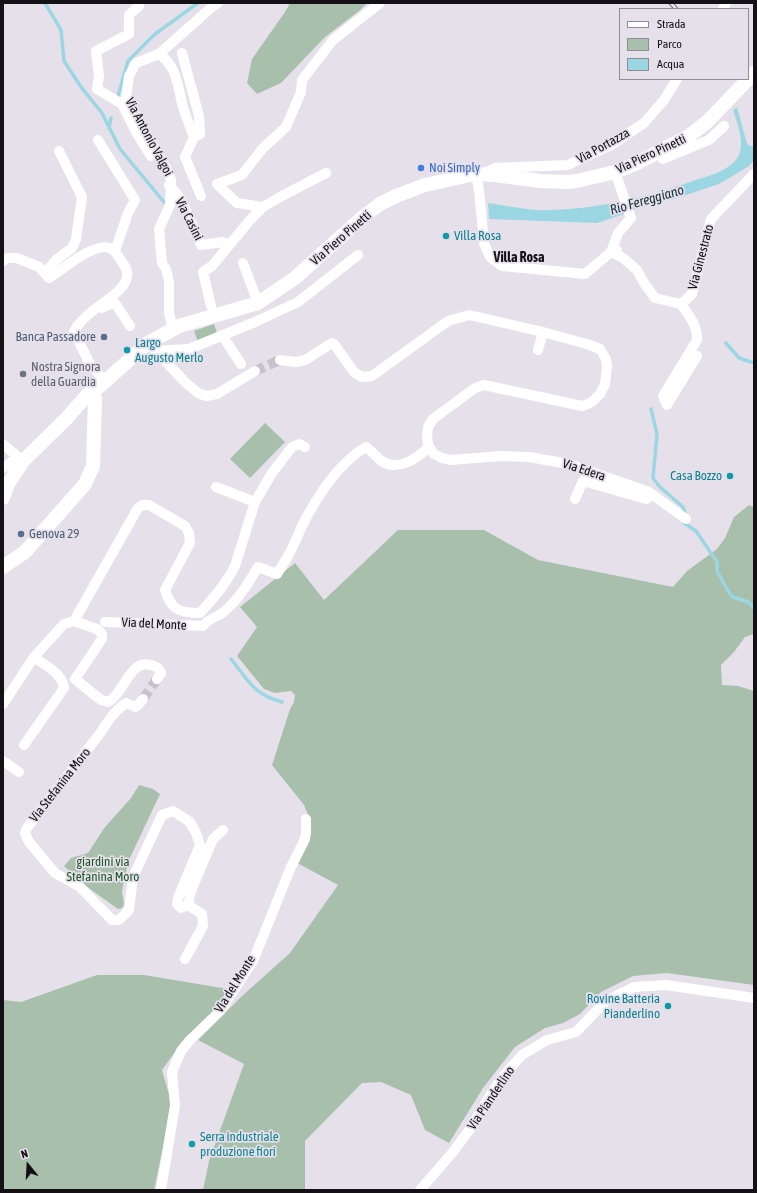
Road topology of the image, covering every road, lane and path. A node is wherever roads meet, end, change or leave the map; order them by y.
1 (139, 3) edge
2 (218, 3) edge
3 (380, 3) edge
4 (182, 53) dead end
5 (159, 54) junction
6 (676, 80) edge
7 (747, 80) edge
8 (724, 126) dead end
9 (194, 137) junction
10 (98, 140) dead end
11 (60, 151) dead end
12 (663, 159) dead end
13 (326, 172) dead end
14 (480, 174) junction
15 (754, 174) edge
16 (616, 175) dead end
17 (201, 196) dead end
18 (263, 207) junction
19 (78, 224) junction
20 (229, 245) junction
21 (62, 248) dead end
22 (615, 250) junction
23 (115, 251) junction
24 (358, 254) dead end
25 (3, 261) edge
26 (242, 263) dead end
27 (45, 273) junction
28 (258, 303) junction
29 (681, 304) junction
30 (212, 311) junction
31 (87, 315) junction
32 (130, 326) dead end
33 (173, 329) junction
34 (543, 332) junction
35 (222, 335) junction
36 (152, 347) junction
37 (538, 350) dead end
38 (697, 356) dead end
39 (280, 360) tunnel mouth
40 (241, 364) dead end
41 (105, 382) junction
42 (93, 392) junction
43 (215, 402) dead end
44 (67, 418) junction
45 (94, 432) junction
46 (3, 444) edge
47 (429, 447) junction
48 (305, 448) dead end
49 (21, 459) junction
50 (3, 468) edge
51 (216, 487) dead end
52 (650, 494) junction
53 (3, 498) edge
54 (575, 499) dead end
55 (255, 502) junction
56 (686, 519) dead end
57 (3, 567) edge
58 (74, 621) junction
59 (105, 622) dead end
60 (34, 657) junction
61 (158, 679) dead end
62 (143, 699) tunnel mouth
63 (3, 704) edge
64 (24, 745) dead end
65 (3, 761) edge
66 (19, 772) dead end
67 (306, 819) dead end
68 (223, 830) dead end
69 (188, 905) junction
70 (185, 959) dead end
71 (754, 998) edge
72 (161, 1190) edge
73 (420, 1190) edge

1 - 20 street, Via Casini
2 - 5 street, Via Antonio Valgoi
3 - 18 street
4 - 9 street, Via Antonio Valgoi
5 - 9 street
5 - 33 street, Via Antonio Valgoi
6 - 14 street, Via Portazza
7 - 14 street, Via Piero Pinetti
8 - 12 street, Via Piero Pinetti
9 - 17 street, Via Antonio Valgoi
10 - 23 street
11 - 19 street
13 - 18 street
14 - 22 street
14 - 28 street, Via Piero Pinetti
15 - 29 street, Via Ginestrato
16 - 22 street
18 - 20 street
19 - 21 street
19 - 27 street
20 - 30 street
22 - 29 street
23 - 27 street
23 - 31 street
24 - 35 street, Via Piero Pinetti
25 - 27 street
26 - 28 street
28 - 30 street, Via Piero Pinetti
29 - 38 street
30 - 33 street
31 - 32 street
31 - 41 street
33 - 36 street
34 - 37 street
34 - 39 street
34 - 47 street
35 - 36 street
35 - 40 street
36 - 41 street
36 - 43 street
41 - 42 street
42 - 44 street
42 - 45 street
44 - 45 street
44 - 49 street
45 - 57 street
46 - 49 street
47 - 52 street, Via Edera
47 - 59 street, Via del Monte
48 - 55 street
49 - 50 street
49 - 53 street
51 - 55 street
52 - 54 street, Via Edera
52 - 56 street
55 - 58 street
58 - 60 street
58 - 61 street
60 - 63 street
60 - 64 street
62 - 69 street, Via Stefanina Moro
65 - 66 street
67 - 72 street, Via del Monte
68 - 69 street
69 - 70 street, Via Stefanina Moro
71 - 73 street, Via Pianderlino

